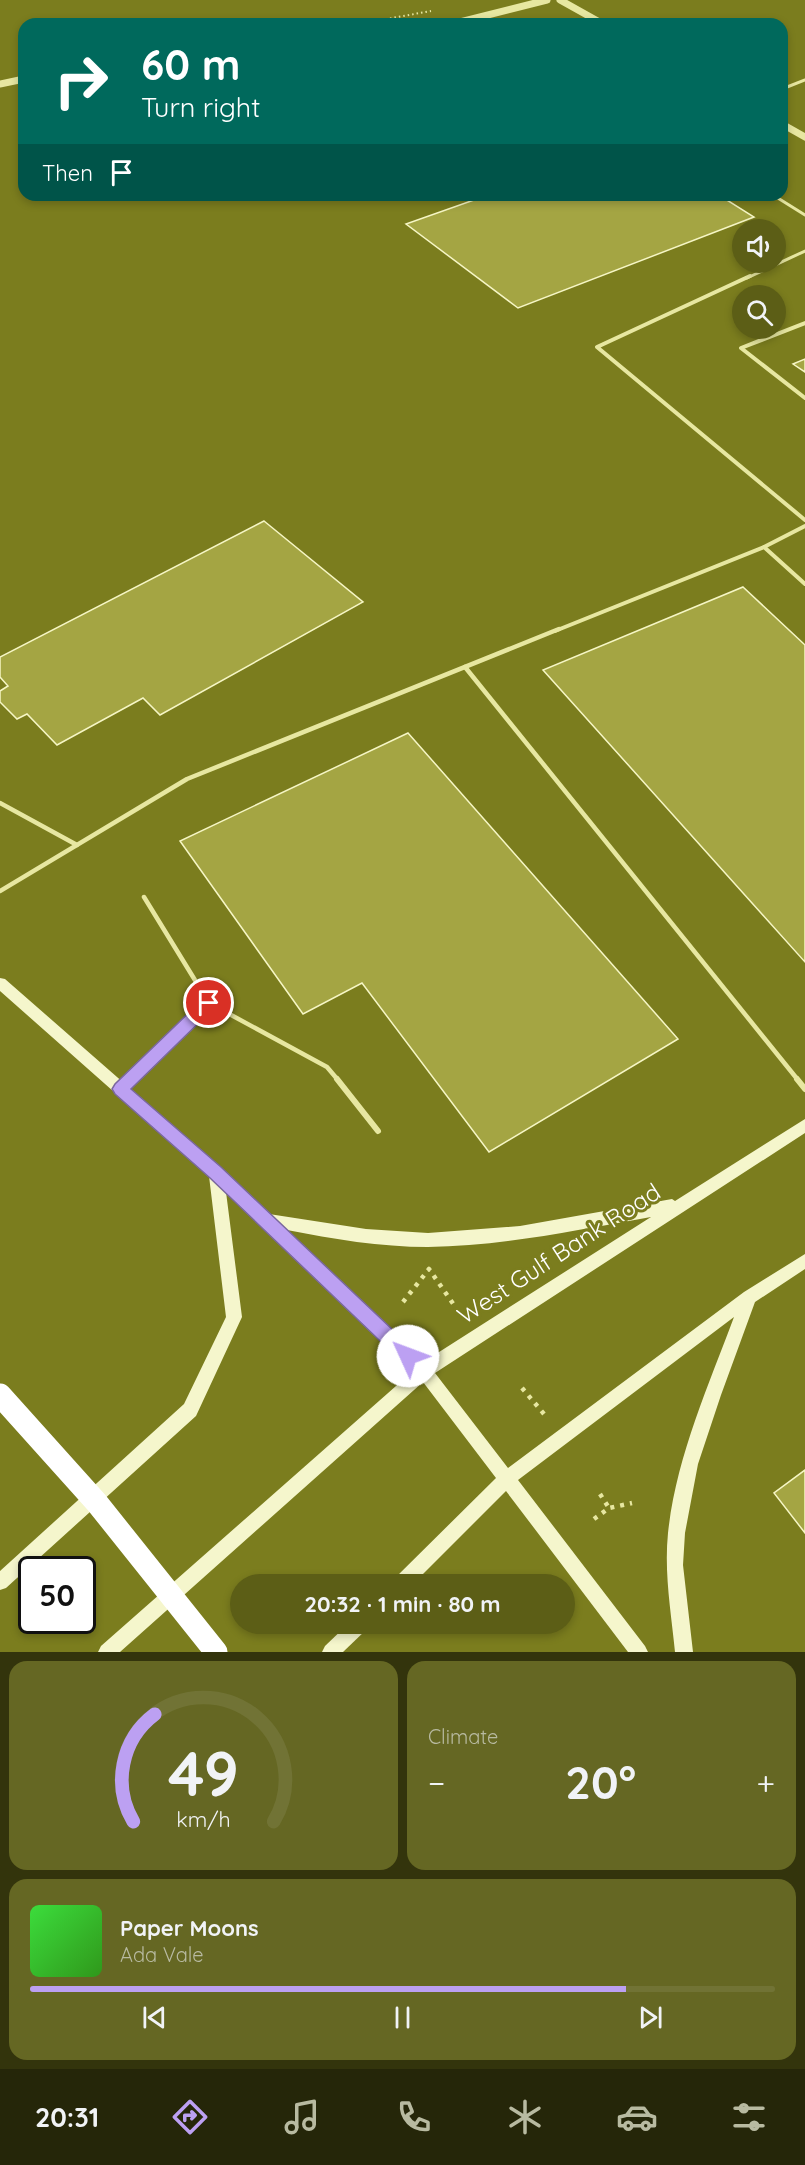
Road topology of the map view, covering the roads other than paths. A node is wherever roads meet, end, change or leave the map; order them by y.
1 (547, 0) edge
2 (560, 0) edge
3 (476, 18) edge
4 (592, 18) edge
5 (18, 80) edge
6 (805, 80) edge
7 (0, 84) edge
8 (788, 86) edge
9 (788, 127) edge
10 (805, 137) edge
11 (783, 201) edge
12 (805, 215) edge
13 (805, 251) edge
14 (805, 323) edge
15 (805, 398) edge
16 (805, 520) edge
17 (805, 526) edge
18 (764, 547) junction
19 (805, 584) edge
20 (465, 667) junction
21 (0, 803) edge
22 (78, 845) junction
23 (0, 891) edge
24 (144, 897) dead end
25 (0, 983) edge
26 (209, 1003) junction
27 (120, 1089) junction
28 (805, 1089) edge
29 (805, 1125) edge
30 (378, 1131) dead end
31 (216, 1173) junction
32 (680, 1205) junction
33 (265, 1220) junction
34 (805, 1261) edge
35 (749, 1297) junction
36 (424, 1371) junction
37 (0, 1395) edge
38 (506, 1479) junction
39 (411, 1574) edge
40 (0, 1582) edge
41 (349, 1634) edge
42 (107, 1652) edge
43 (216, 1652) edge
44 (331, 1652) edge
45 (639, 1652) edge
46 (684, 1652) edge

1 - 3 street
2 - 4 street
5 - 7 street
6 - 8 lane
9 - 10 street
11 - 12 lane
13 - 16 lane
14 - 15 lane
17 - 18 lane
18 - 19 lane
18 - 20 lane
20 - 22 lane
20 - 28 lane
21 - 22 lane
22 - 23 lane
24 - 26 lane
25 - 27 main road
26 - 27 lane
26 - 30 lane
27 - 31 main road
29 - 32 main road, West Gulf Bank Road
31 - 33 main road
31 - 40 main road
32 - 33 main road
32 - 36 main road, West Gulf Bank Road
33 - 36 main road
34 - 35 main road
35 - 38 main road
35 - 46 main road
36 - 38 main road
36 - 42 main road, West Gulf Bank Road
37 - 43 highway, bridge
38 - 39 main road
38 - 45 main road
41 - 44 main road

